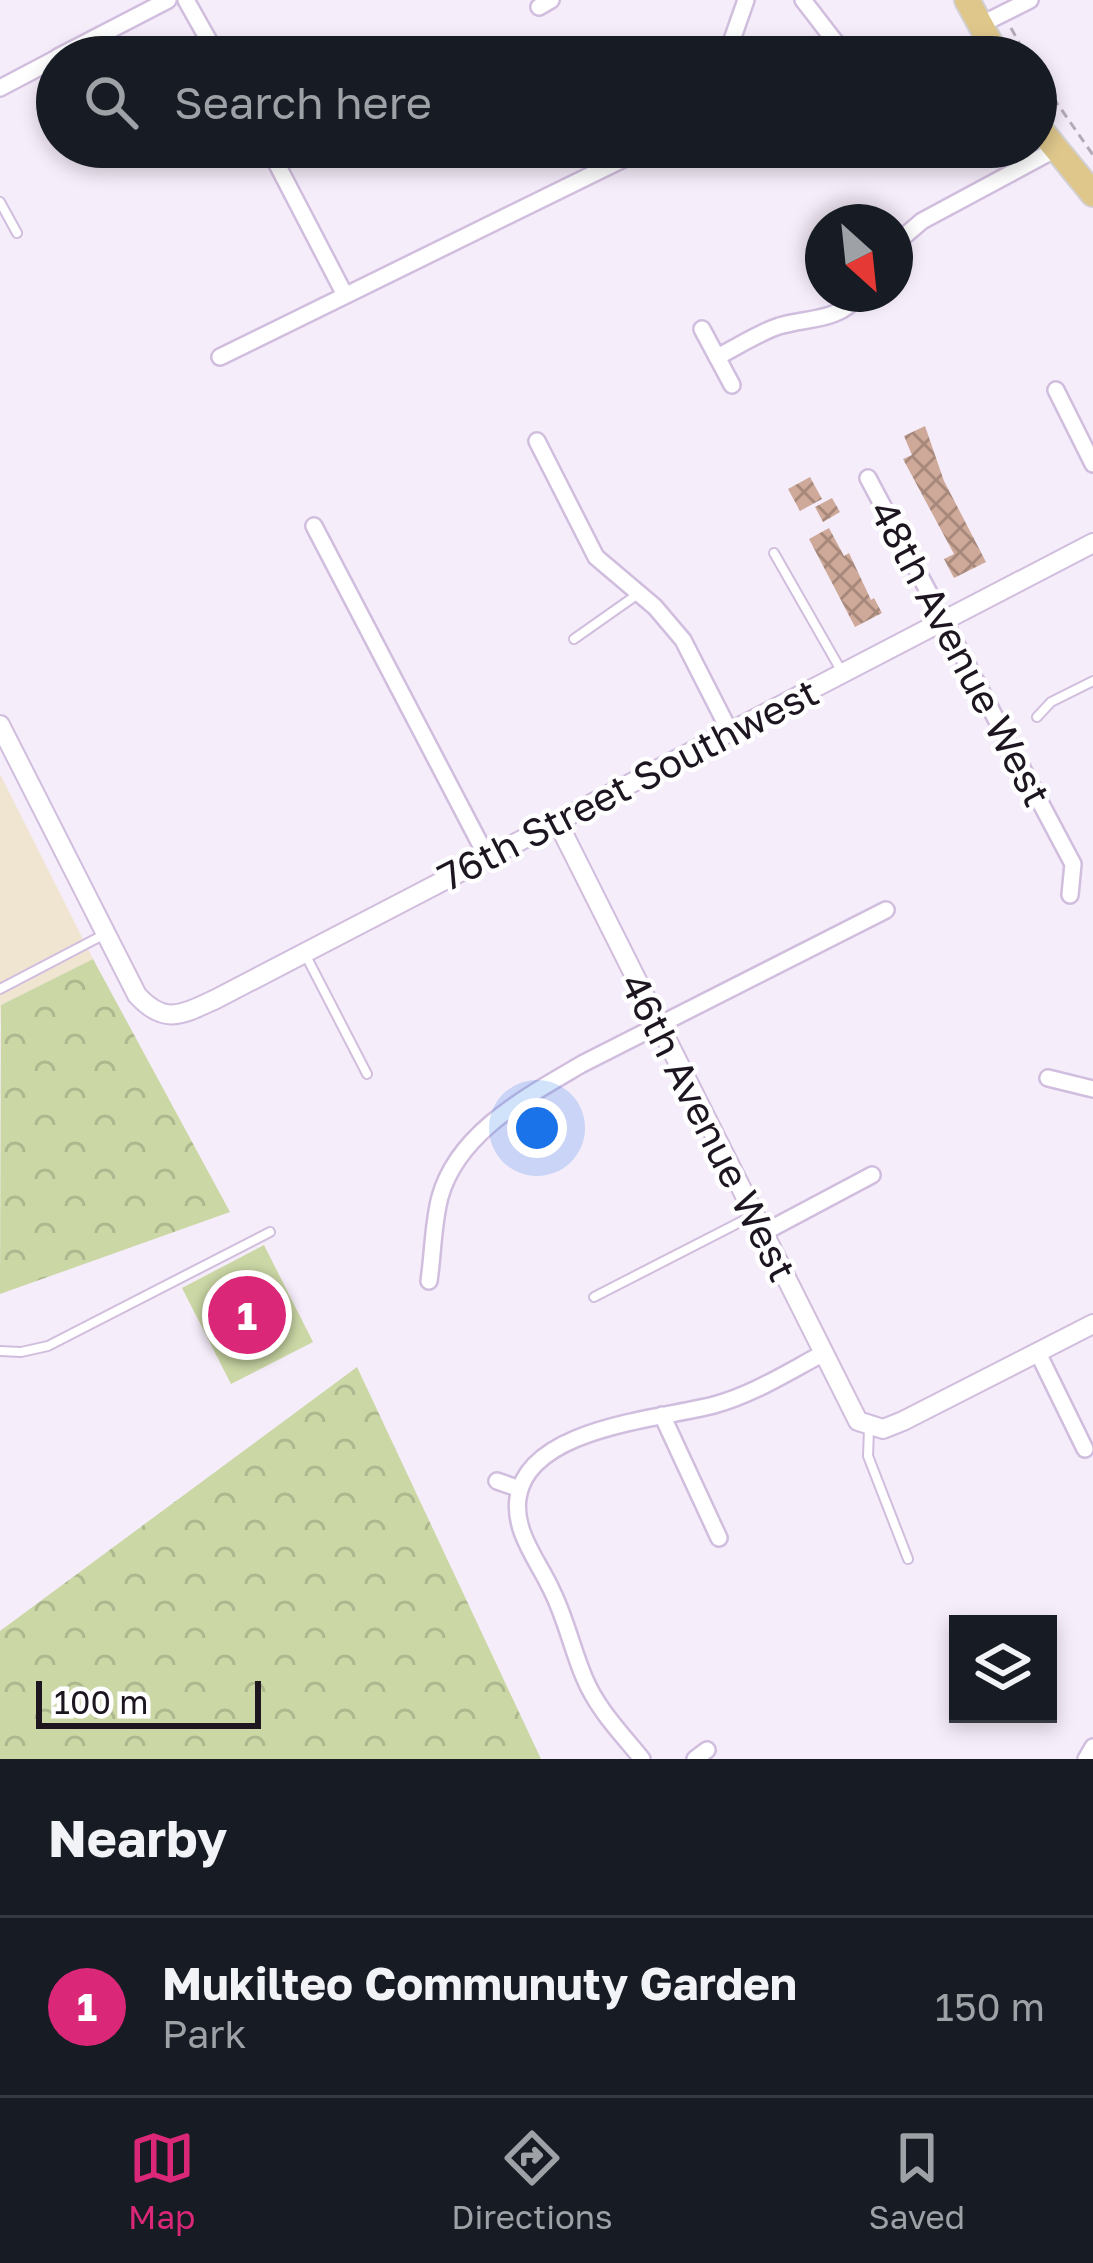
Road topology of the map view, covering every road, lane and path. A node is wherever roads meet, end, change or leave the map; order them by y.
1 (168, 0) edge
2 (186, 0) edge
3 (746, 0) edge
4 (803, 0) edge
5 (967, 0) edge
6 (1030, 0) edge
7 (137, 7) edge
8 (992, 19) junction
9 (91, 36) edge
10 (206, 36) edge
11 (733, 36) edge
12 (831, 36) edge
13 (995, 36) edge
14 (1008, 36) edge
15 (36, 69) edge
16 (0, 88) edge
17 (1057, 103) edge
18 (1057, 150) edge
19 (1093, 154) edge
20 (281, 168) edge
21 (605, 168) edge
22 (1021, 168) edge
23 (1093, 194) edge
24 (0, 202) edge
25 (913, 229) edge
26 (16, 233) dead end
27 (345, 295) junction
28 (837, 312) edge
29 (702, 329) dead end
30 (220, 357) dead end
31 (717, 357) junction
32 (732, 385) dead end
33 (1056, 390) dead end
34 (537, 441) dead end
35 (1093, 464) edge
36 (868, 478) dead end
37 (314, 526) dead end
38 (1093, 543) edge
39 (774, 553) dead end
40 (640, 594) junction
41 (942, 620) junction
42 (574, 639) dead end
43 (843, 673) junction
44 (1093, 681) edge
45 (1037, 717) dead end
46 (0, 725) edge
47 (730, 732) junction
48 (557, 821) junction
49 (487, 857) junction
50 (1070, 895) dead end
51 (886, 910) dead end
52 (105, 934) junction
53 (304, 952) junction
54 (0, 989) edge
55 (657, 1026) junction
56 (367, 1074) dead end
57 (1048, 1078) dead end
58 (1093, 1089) edge
59 (872, 1174) dead end
60 (758, 1224) junction
61 (270, 1232) dead end
62 (429, 1281) dead end
63 (594, 1297) dead end
64 (1093, 1324) edge
65 (0, 1351) edge
66 (1039, 1353) junction
67 (822, 1354) junction
68 (662, 1415) junction
69 (869, 1427) junction
70 (1085, 1449) dead end
71 (497, 1481) dead end
72 (520, 1489) junction
73 (719, 1538) dead end
74 (908, 1559) dead end
75 (1093, 1747) edge
76 (642, 1759) edge
77 (1086, 1759) edge

1 - 7 street
2 - 10 street
3 - 11 street
4 - 12 street
5 - 8 main road
6 - 8 street
7 - 9 street
8 - 13 main road
8 - 14 path
15 - 16 street
17 - 19 path
18 - 23 main road
20 - 27 street
21 - 27 street
22 - 25 street
24 - 26 lane
27 - 30 street
28 - 31 street
29 - 31 street
31 - 32 street
33 - 35 street
34 - 40 street
36 - 41 street, 48th Avenue West
37 - 49 street
38 - 41 street, 76th Street Southwest
39 - 43 lane
40 - 42 lane
40 - 47 street
41 - 43 street, 76th Street Southwest
41 - 50 street, 48th Avenue West
43 - 47 street, 76th Street Southwest
44 - 45 lane
46 - 52 street
47 - 48 street, 76th Street Southwest
48 - 49 street, 76th Street Southwest
48 - 55 street, 46th Avenue West
49 - 53 street, 76th Street Southwest
51 - 55 street
52 - 53 street, 76th Street Southwest
52 - 54 lane
53 - 56 lane
55 - 60 street, 46th Avenue West
55 - 62 street
57 - 58 street
59 - 60 street
60 - 63 lane
60 - 67 street, 46th Avenue West
61 - 65 lane
64 - 66 street
66 - 69 street
66 - 70 street
67 - 68 street
67 - 69 street, 46th Avenue West
68 - 72 street
68 - 73 street
69 - 74 lane
71 - 72 street
72 - 76 street
75 - 77 street

